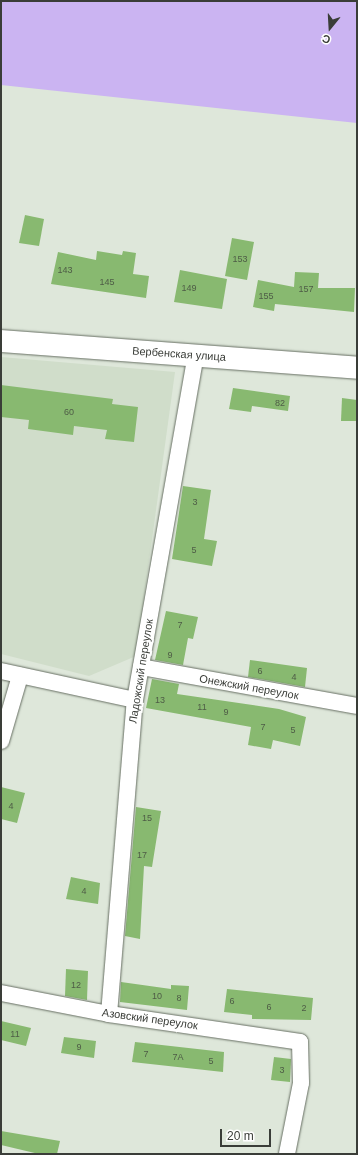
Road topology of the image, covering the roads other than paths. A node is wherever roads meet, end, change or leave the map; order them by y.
1 (1, 341) edge
2 (196, 356) junction
3 (357, 368) edge
4 (141, 667) junction
5 (1, 670) edge
6 (20, 676) junction
7 (134, 700) junction
8 (357, 706) edge
9 (1, 741) edge
10 (1, 993) edge
11 (108, 1014) junction
12 (287, 1154) edge

1 - 2 main road, Вербенская улица
2 - 3 main road, Вербенская улица
2 - 4 street, Ладожский переулок
4 - 7 street, Ладожский переулок
4 - 8 street, Онежский переулок
5 - 6 street
6 - 7 street
6 - 9 street
7 - 11 street, Ладожский переулок
10 - 11 street, Азовский переулок
11 - 12 street, Азовский переулок

